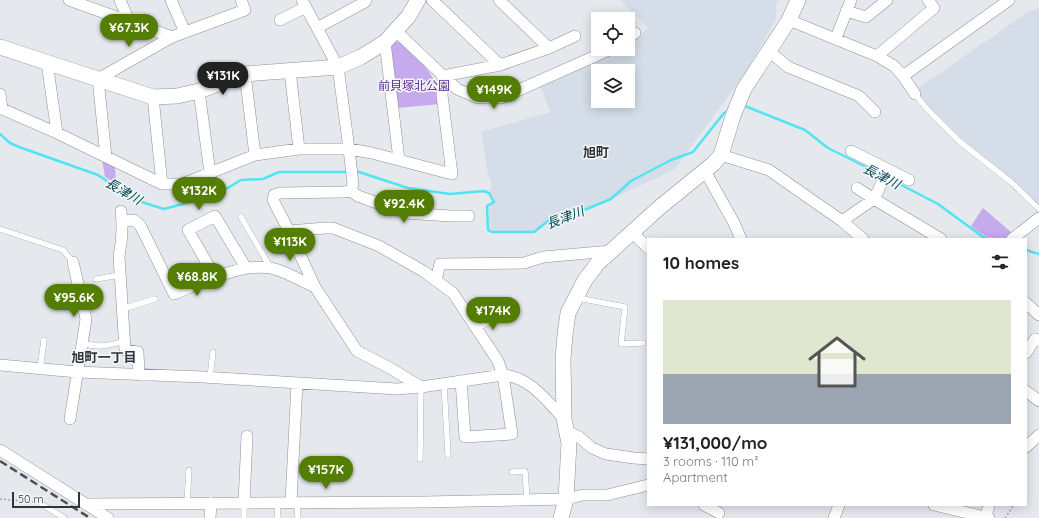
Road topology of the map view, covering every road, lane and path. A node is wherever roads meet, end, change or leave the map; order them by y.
1 (71, 0) edge
2 (120, 0) edge
3 (171, 0) edge
4 (241, 0) edge
5 (366, 0) edge
6 (418, 0) edge
7 (432, 0) edge
8 (499, 0) edge
9 (798, 0) edge
10 (851, 0) edge
11 (887, 0) edge
12 (928, 0) edge
13 (1010, 0) edge
14 (304, 4) edge
15 (846, 11) junction
16 (280, 20) dead end
17 (789, 20) junction
18 (129, 21) junction
19 (317, 28) junction
20 (185, 32) junction
21 (172, 36) junction
22 (391, 36) junction
23 (575, 36) dead end
24 (836, 38) junction
25 (0, 47) edge
26 (549, 48) junction
27 (769, 51) junction
28 (595, 56) edge
29 (878, 56) junction
30 (47, 62) junction
31 (500, 65) junction
32 (338, 67) junction
33 (290, 71) junction
34 (245, 74) junction
35 (442, 76) junction
36 (903, 76) junction
37 (98, 79) junction
38 (199, 91) junction
39 (0, 94) edge
40 (915, 94) joint
41 (154, 97) junction
42 (1, 109) edge
43 (875, 112) dead end
44 (57, 133) junction
45 (299, 149) junction
46 (349, 149) junction
47 (851, 152) dead end
48 (254, 155) junction
49 (721, 155) junction
50 (106, 157) junction
51 (399, 160) junction
52 (888, 170) junction
53 (705, 171) junction
54 (210, 173) junction
55 (909, 180) dead end
56 (162, 184) junction
57 (857, 188) dead end
58 (351, 191) junction
59 (874, 199) junction
60 (1039, 209) edge
61 (469, 216) dead end
62 (241, 217) dead end
63 (1039, 218) edge
64 (842, 221) junction
65 (0, 229) edge
66 (289, 231) junction
67 (632, 232) junction
68 (741, 238) edge
69 (862, 238) edge
70 (939, 238) edge
71 (1013, 238) edge
72 (647, 247) edge
73 (611, 251) junction
74 (73, 262) joint
75 (246, 268) junction
76 (270, 268) junction
77 (120, 274) junction
78 (215, 277) junction
79 (96, 279) dead end
80 (436, 280) junction
81 (315, 288) junction
82 (576, 297) junction
83 (155, 300) dead end
84 (1027, 304) edge
85 (122, 309) junction
86 (502, 315) dead end
87 (1039, 315) edge
88 (478, 328) junction
89 (44, 340) dead end
90 (1039, 341) edge
91 (124, 342) junction
92 (82, 343) junction
93 (643, 343) dead end
94 (1027, 351) edge
95 (213, 352) dead end
96 (0, 366) edge
97 (40, 369) junction
98 (77, 372) junction
99 (139, 374) junction
100 (503, 375) junction
101 (210, 377) junction
102 (461, 381) junction
103 (297, 383) junction
104 (444, 384) junction
105 (421, 387) junction
106 (1027, 392) edge
107 (1039, 400) edge
108 (70, 419) dead end
109 (566, 425) junction
110 (1038, 433) edge
111 (247, 436) dead end
112 (1027, 446) edge
113 (0, 450) edge
114 (448, 455) dead end
115 (420, 459) dead end
116 (647, 459) edge
117 (190, 470) dead end
118 (512, 472) dead end
119 (647, 485) edge
120 (0, 499) edge
121 (566, 499) junction
122 (527, 500) junction
123 (277, 502) junction
124 (294, 502) junction
125 (40, 503) joint
126 (187, 503) junction
127 (211, 503) junction
128 (244, 503) junction
129 (86, 504) junction
130 (706, 506) edge
131 (838, 506) edge
132 (938, 506) edge
133 (989, 506) edge
134 (1013, 506) edge
135 (720, 513) dead end
136 (988, 517) edge
137 (64, 518) edge
138 (108, 518) edge
139 (210, 518) edge
140 (244, 518) edge
141 (278, 518) edge
142 (298, 518) edge
143 (561, 518) edge
144 (834, 518) edge
145 (1005, 518) edge

1 - 18 street
2 - 18 street
3 - 20 street
4 - 20 street
5 - 19 street
6 - 22 street
7 - 31 street
8 - 26 street
9 - 17 street
10 - 15 street
11 - 15 street
12 - 29 street
13 - 36 street
14 - 16 street
14 - 19 street
15 - 24 street
17 - 24 street
17 - 27 street
18 - 21 street
19 - 32 street
20 - 21 street
21 - 37 street
22 - 32 street
22 - 35 street
22 - 51 street
23 - 26 street
24 - 29 street
25 - 30 street
26 - 31 street
27 - 43 street
27 - 49 street
28 - 35 street
29 - 36 street
30 - 37 street
30 - 44 street
31 - 35 street
32 - 33 street
32 - 46 street
33 - 34 street
33 - 45 street
34 - 38 street
34 - 48 street
35 - 51 street
36 - 40 street
37 - 41 street
37 - 50 street
38 - 41 street
38 - 54 street
39 - 42 street
40 - 60 lane
41 - 56 street
42 - 44 street
44 - 50 street
45 - 46 street
45 - 48 street
46 - 51 street
46 - 58 street
47 - 52 street
48 - 54 street
49 - 53 street
49 - 64 street
50 - 56 street
52 - 55 street
52 - 59 street
53 - 67 street
53 - 68 street
54 - 56 street
57 - 59 street
58 - 61 street
58 - 66 street
59 - 64 street
59 - 70 street
62 - 76 lane
63 - 71 street
64 - 69 street
65 - 74 lane
66 - 80 street
66 - 81 street
67 - 72 street
67 - 73 street
73 - 80 street
73 - 82 street
74 - 92 street
75 - 76 street
75 - 78 street
75 - 78 street
76 - 81 street
77 - 78 street
77 - 79 lane
77 - 85 street
80 - 88 street
81 - 105 street
82 - 93 lane
82 - 109 street
83 - 85 lane
84 - 87 street
85 - 91 street
86 - 88 lane
88 - 100 street
89 - 97 lane
90 - 94 street
91 - 92 lane
91 - 99 street
92 - 98 street
95 - 101 lane
96 - 97 street
97 - 98 street
98 - 99 street
98 - 108 street
99 - 101 street
100 - 102 street
100 - 102 street
100 - 109 street
101 - 103 street
102 - 104 street
103 - 105 street
103 - 124 street
104 - 105 street
104 - 114 lane
105 - 115 lane
106 - 107 street
109 - 116 street
109 - 121 street
110 - 112 street
111 - 128 street
113 - 129 street
117 - 126 lane
118 - 122 lane
119 - 121 street
120 - 125 path
121 - 122 street
121 - 143 street
122 - 124 street
123 - 124 street
123 - 128 street
123 - 141 lane
124 - 142 lane
125 - 137 lane
126 - 127 street
126 - 129 street
127 - 128 street
127 - 139 street
128 - 140 lane
129 - 138 street
130 - 135 street
131 - 144 street
132 - 136 street
133 - 136 street
134 - 145 path

